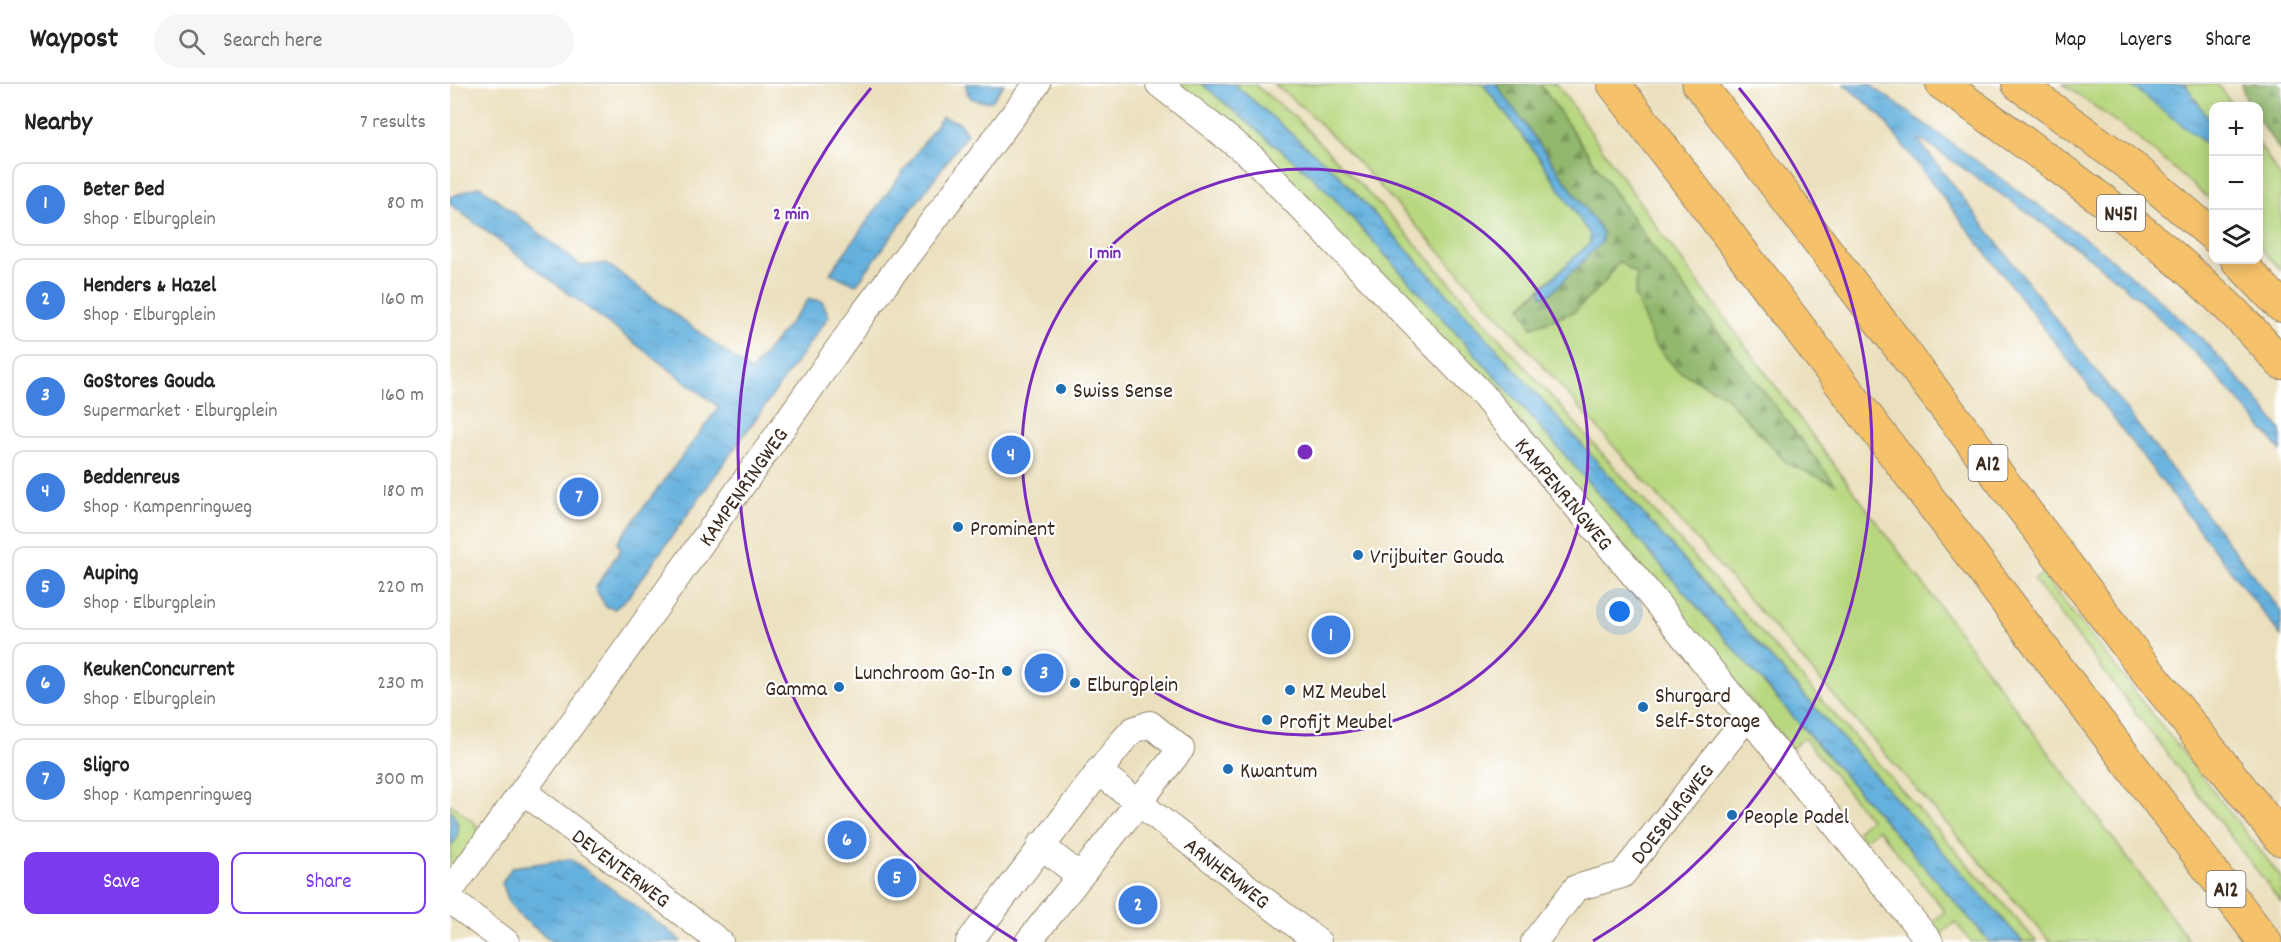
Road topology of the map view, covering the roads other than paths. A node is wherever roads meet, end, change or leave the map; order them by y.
1 (1037, 84) edge
2 (1159, 84) edge
3 (1614, 84) edge
4 (1699, 84) edge
5 (1942, 84) edge
6 (2018, 84) edge
7 (2209, 232) edge
8 (2241, 264) edge
9 (2281, 306) edge
10 (2281, 363) edge
11 (1747, 717) junction
12 (1098, 771) junction
13 (523, 791) junction
14 (1139, 802) junction
15 (2186, 837) junction
16 (2281, 839) edge
17 (1040, 845) junction
18 (1080, 876) junction
19 (450, 891) edge
20 (450, 900) edge
21 (506, 942) edge
22 (720, 942) edge
23 (969, 942) edge
24 (1028, 942) edge
25 (1318, 942) edge
26 (1534, 942) edge
27 (1930, 942) edge
28 (2246, 942) edge
29 (2265, 942) edge

1 - 13 street, KAMPENRINGWEG
2 - 11 street, KAMPENRINGWEG
3 - 15 highway, A12
4 - 16 highway, A12
5 - 10 main road, N451
6 - 7 main road, N451
8 - 9 main road
11 - 26 street, DOESBURGWEG
11 - 27 street, KAMPENRINGWEG
12 - 14 street
12 - 14 street
12 - 17 street
13 - 19 street, KAMPENRINGWEG
13 - 22 street, DEVENTERWEG
14 - 18 street
14 - 25 street, ARNHEMWEG
15 - 28 highway, A12
15 - 29 highway, A12
17 - 18 street
17 - 23 street
18 - 24 street
20 - 21 street

